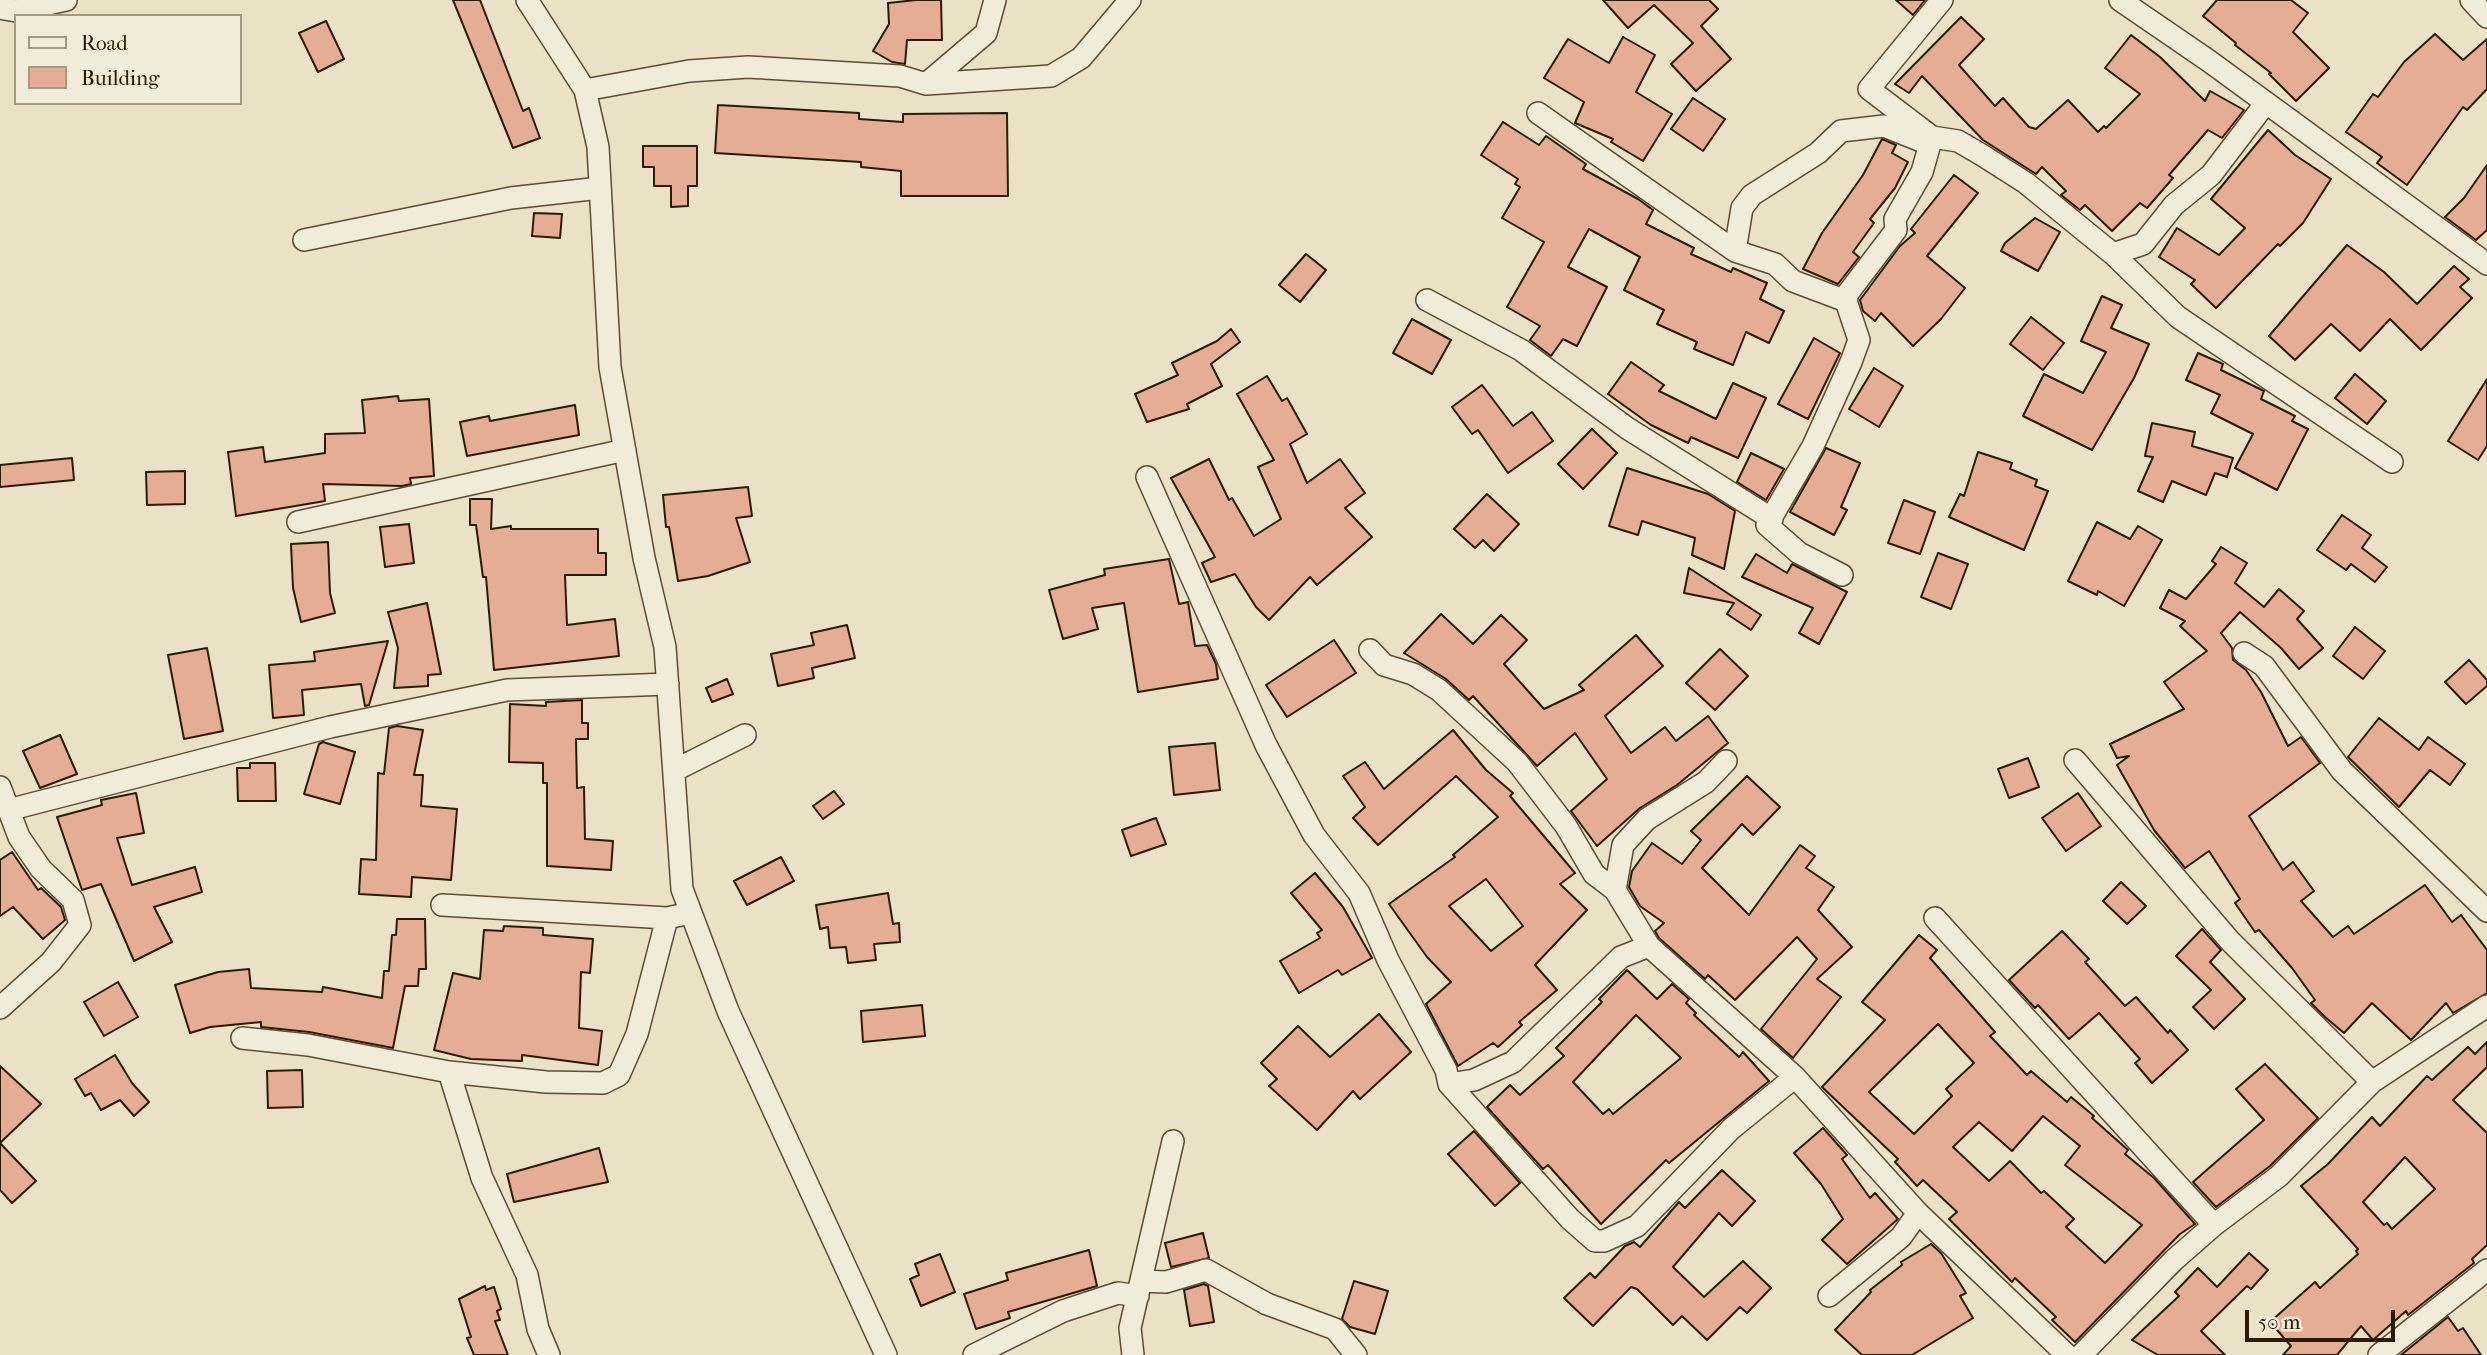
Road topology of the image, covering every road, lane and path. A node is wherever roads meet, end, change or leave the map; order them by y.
1 (66, 0) edge
2 (527, 0) edge
3 (995, 0) edge
4 (1130, 0) edge
5 (1942, 0) edge
6 (2120, 0) edge
7 (2472, 0) edge
8 (5, 13) edge
9 (2487, 17) edge
10 (926, 84) junction
11 (585, 90) junction
12 (2265, 104) junction
13 (1538, 113) dead end
14 (1930, 140) junction
15 (600, 188) junction
16 (304, 240) dead end
17 (1735, 251) junction
18 (2113, 254) junction
19 (2487, 264) edge
20 (1427, 300) dead end
21 (1846, 301) junction
22 (625, 450) junction
23 (2392, 462) dead end
24 (1147, 477) dead end
25 (1772, 519) junction
26 (298, 522) dead end
27 (1842, 575) dead end
28 (1370, 650) dead end
29 (2244, 653) dead end
30 (668, 684) junction
31 (745, 735) dead end
32 (2076, 760) dead end
33 (1726, 761) dead end
34 (675, 770) junction
35 (0, 787) edge
36 (8, 810) junction
37 (1623, 845) junction
38 (1594, 874) junction
39 (1615, 890) junction
40 (442, 905) dead end
41 (2487, 911) edge
42 (690, 913) junction
43 (667, 918) junction
44 (1935, 918) dead end
45 (1649, 946) junction
46 (2487, 1006) edge
47 (0, 1008) edge
48 (242, 1038) dead end
49 (449, 1072) junction
50 (1795, 1077) junction
51 (2372, 1082) junction
52 (1449, 1084) junction
53 (1173, 1141) dead end
54 (1917, 1213) junction
55 (2214, 1225) junction
56 (2487, 1270) edge
57 (1140, 1289) junction
58 (1829, 1296) dead end
59 (549, 1355) edge
60 (886, 1355) edge
61 (974, 1355) edge
62 (1133, 1355) edge
63 (1356, 1355) edge
64 (2067, 1355) edge
65 (2081, 1355) edge
66 (2379, 1355) edge

1 - 8 street
2 - 11 street
3 - 10 street
4 - 10 street
5 - 14 street
6 - 12 street
7 - 9 street
10 - 11 street
11 - 15 street
12 - 18 street
12 - 19 street
13 - 17 street
14 - 17 street
14 - 18 street
14 - 21 street
15 - 16 street
15 - 22 street
17 - 21 street
18 - 23 street
20 - 25 street
21 - 25 street
22 - 26 street
22 - 30 street
24 - 52 street
25 - 27 street
28 - 38 street
29 - 41 street
30 - 34 street
30 - 36 street
31 - 34 street
32 - 51 street
33 - 37 street
34 - 42 street
35 - 36 street
36 - 47 street
37 - 38 street
37 - 39 street
38 - 39 street
39 - 45 street
40 - 43 street
42 - 43 street
42 - 60 street
43 - 49 street
44 - 55 street
45 - 50 street
45 - 52 street
46 - 51 street
48 - 49 street
49 - 59 street
50 - 52 street
50 - 54 street
51 - 55 street
53 - 57 street
54 - 58 street
54 - 64 street
55 - 65 street
56 - 66 street
57 - 61 street
57 - 62 street
57 - 63 street

